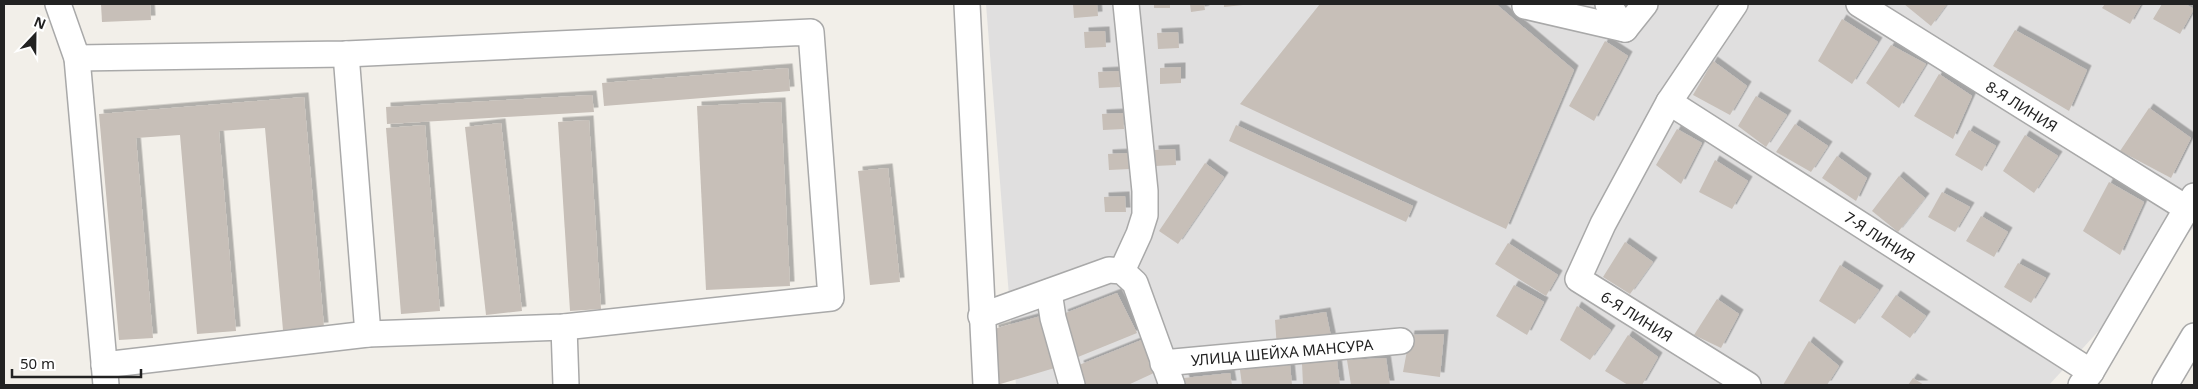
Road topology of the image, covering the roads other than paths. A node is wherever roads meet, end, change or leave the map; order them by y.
1 (58, 4) edge
2 (967, 4) edge
3 (1126, 4) edge
4 (1608, 4) edge
5 (1645, 4) edge
6 (1734, 4) edge
7 (1858, 4) edge
8 (1525, 6) dead end
9 (1625, 29) junction
10 (346, 54) junction
11 (77, 58) junction
12 (1669, 102) junction
13 (2190, 202) edge
14 (1122, 271) junction
15 (1049, 292) junction
16 (981, 316) junction
17 (564, 327) junction
18 (368, 334) junction
19 (2194, 336) edge
20 (1401, 341) dead end
21 (1168, 374) edge
22 (105, 375) edge
23 (2086, 379) edge
24 (566, 385) edge
25 (986, 385) edge
26 (1072, 385) edge
27 (1748, 385) edge
28 (2165, 385) edge

1 - 11 street
2 - 16 street
3 - 14 street
4 - 9 street
5 - 9 street
6 - 12 street
7 - 13 street, 8-Я ЛИНИЯ
8 - 9 street
10 - 11 street
10 - 17 street
10 - 18 street
11 - 22 street
12 - 23 street, 7-Я ЛИНИЯ
12 - 27 street, 6-Я ЛИНИЯ
13 - 23 street
14 - 15 street
14 - 21 street, УЛИЦА ШЕЙХА МАНСУРА
15 - 16 street
15 - 26 street
16 - 25 street
17 - 18 street
17 - 24 street
18 - 22 street
19 - 28 street
20 - 21 street, УЛИЦА ШЕЙХА МАНСУРА

